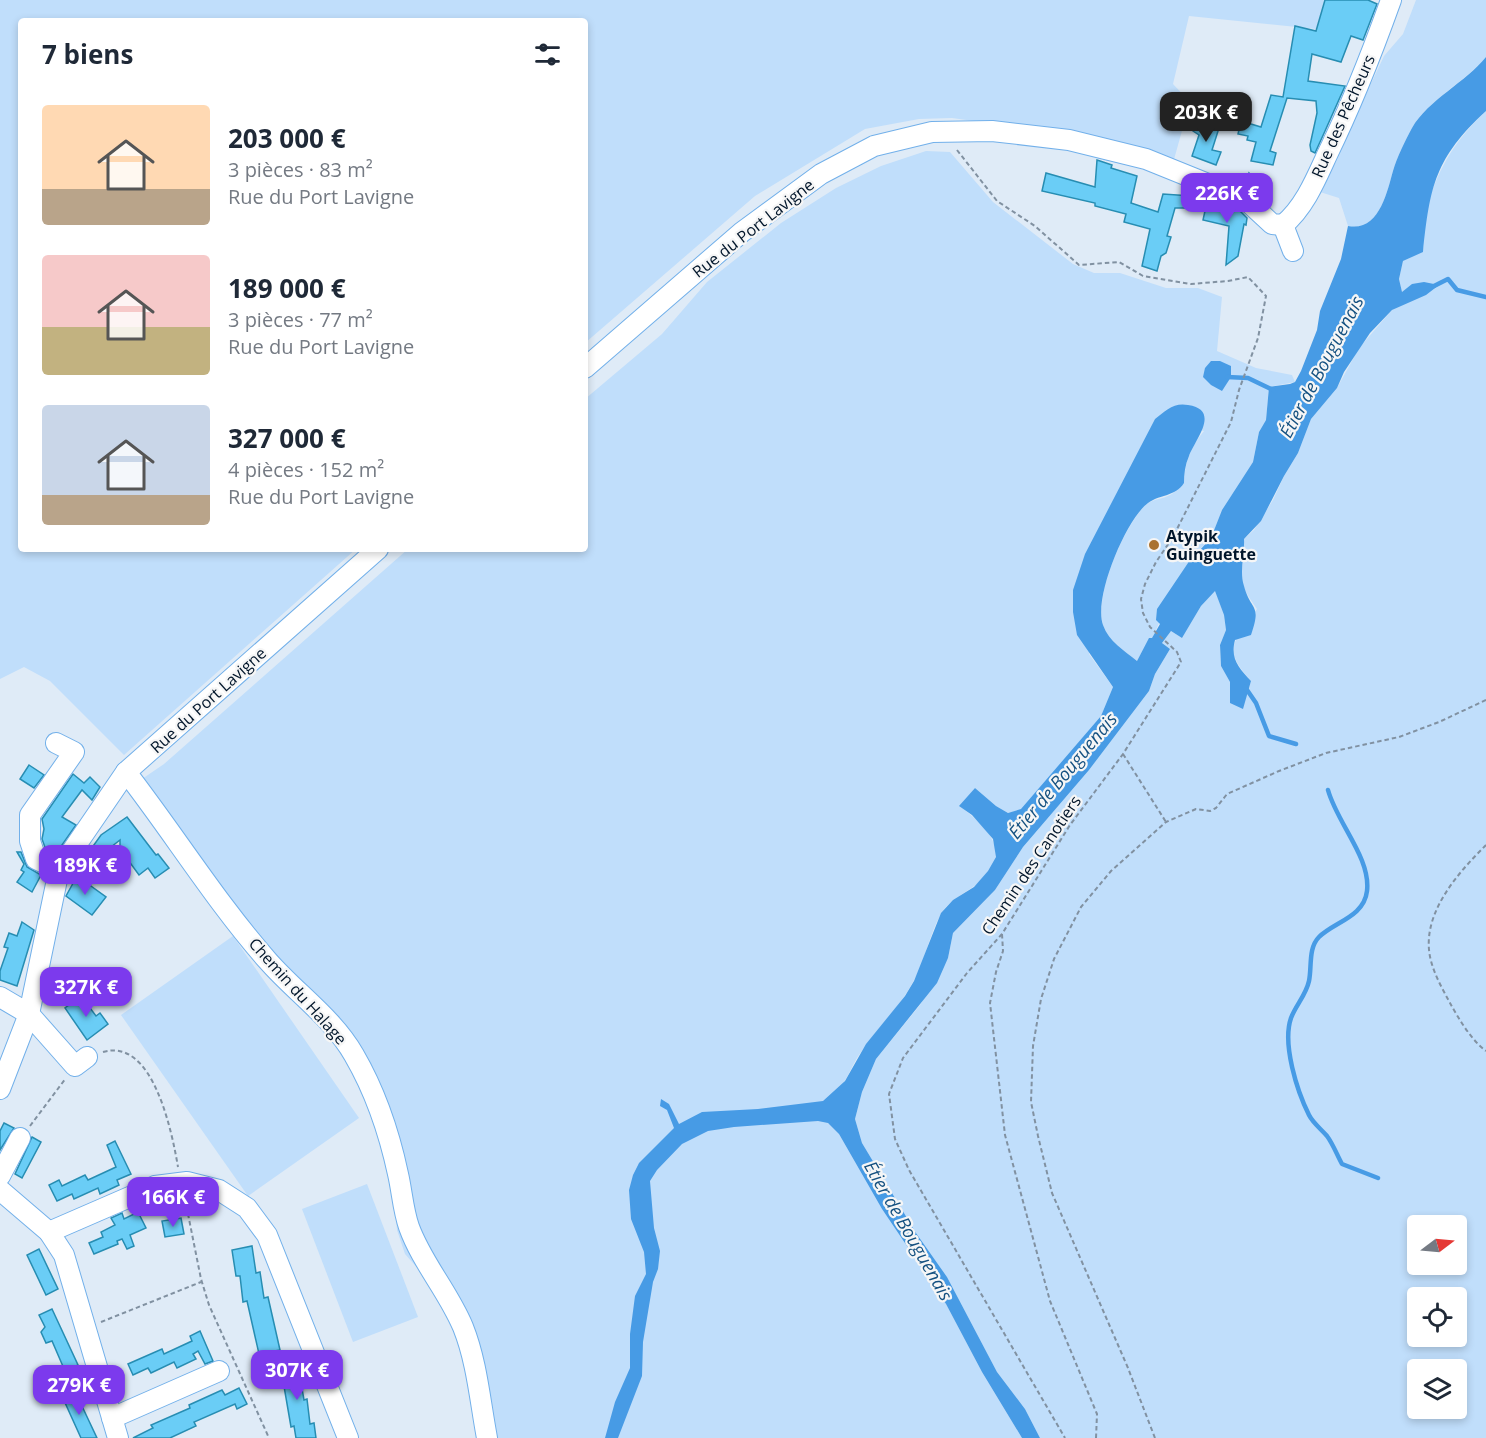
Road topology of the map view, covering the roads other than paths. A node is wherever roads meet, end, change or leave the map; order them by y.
1 (1391, 0) edge
2 (1283, 225) junction
3 (1293, 251) dead end
4 (588, 365) edge
5 (375, 552) edge
6 (56, 742) dead end
7 (126, 772) junction
8 (60, 870) junction
9 (0, 997) edge
10 (29, 1014) junction
11 (81, 1061) road end
12 (0, 1089) edge
13 (21, 1138) road end
14 (0, 1176) edge
15 (0, 1190) edge
16 (49, 1232) junction
17 (219, 1371) dead end
18 (112, 1418) junction
19 (118, 1438) edge
20 (348, 1438) edge
21 (487, 1438) edge

1 - 2 street, Rue des Pêcheurs
2 - 3 street
2 - 4 street, Rue du Port Lavigne
5 - 7 street, Rue du Port Lavigne
6 - 8 street
7 - 8 street, Rue du Port Lavigne
7 - 21 street, Chemin du Halage
8 - 10 street, Rue du Port Lavigne
9 - 10 street
10 - 11 street
10 - 12 street, Rue du Port Lavigne
13 - 14 street
15 - 16 street
16 - 18 street
16 - 20 street
17 - 18 street
18 - 19 street

